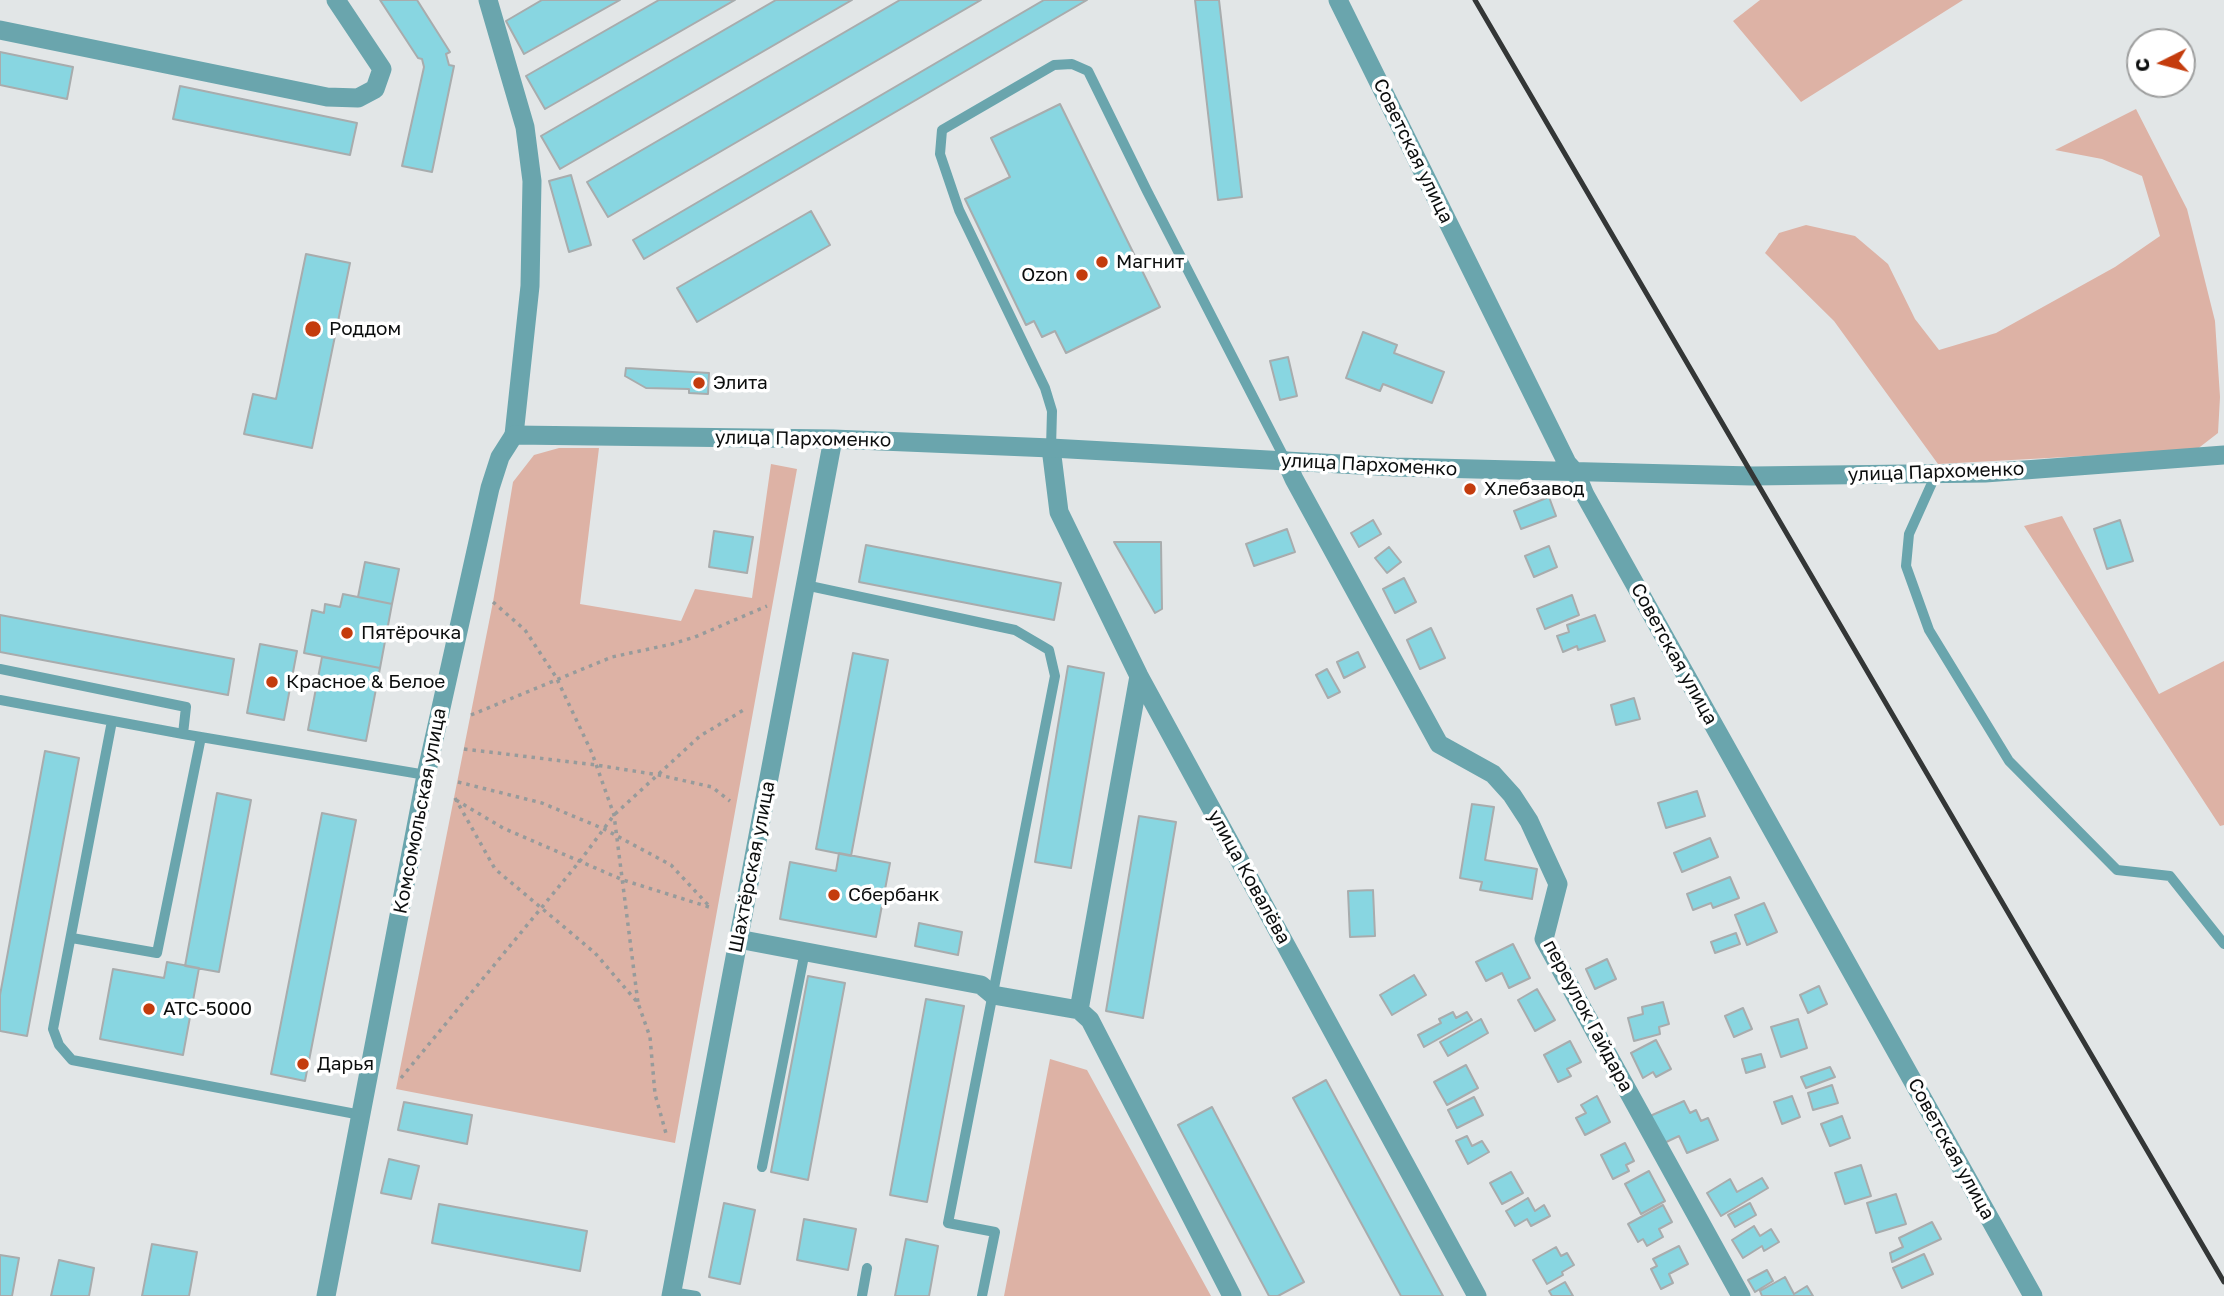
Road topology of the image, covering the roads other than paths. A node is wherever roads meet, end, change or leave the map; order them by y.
1 (336, 0) edge
2 (488, 0) edge
3 (1338, 0) edge
4 (0, 30) edge
5 (514, 435) junction
6 (833, 439) junction
7 (1051, 448) junction
8 (2224, 455) edge
9 (1286, 461) junction
10 (1576, 473) junction
11 (1936, 474) junction
12 (805, 585) junction
13 (0, 669) edge
14 (1139, 676) junction
15 (0, 700) edge
16 (112, 721) junction
17 (183, 734) junction
18 (201, 737) junction
19 (426, 775) junction
20 (72, 938) junction
21 (738, 939) junction
22 (2224, 944) edge
23 (804, 951) junction
24 (993, 995) junction
25 (1079, 1010) junction
26 (361, 1115) junction
27 (762, 1167) dead end
28 (867, 1268) dead end
29 (671, 1294) edge
30 (326, 1296) edge
31 (696, 1296) edge
32 (862, 1296) edge
33 (982, 1296) edge
34 (1232, 1296) edge
35 (1477, 1296) edge
36 (1741, 1296) edge
37 (2033, 1296) edge

1 - 4 street
2 - 5 street, Комсомольская улица
3 - 10 street, Советская улица
5 - 6 street, улица Пархоменко
5 - 19 street, Комсомольская улица
6 - 7 street, улица Пархоменко
6 - 12 street, Шахтёрская улица
7 - 9 street, улица Пархоменко
7 - 9 lane
7 - 14 street, улица Ковалёва
8 - 11 street, улица Пархоменко
9 - 10 street, улица Пархоменко
9 - 36 street, переулок Гайдара
10 - 11 street, улица Пархоменко
10 - 37 street, Советская улица
11 - 22 lane
12 - 21 street, Шахтёрская улица
12 - 24 lane
13 - 17 lane
14 - 25 street
14 - 35 street, улица Ковалёва
15 - 16 lane
16 - 17 lane
16 - 20 lane
17 - 18 lane
18 - 19 lane
18 - 20 lane
19 - 26 street, Комсомольская улица
20 - 26 lane
21 - 23 street
21 - 29 street, Шахтёрская улица
23 - 24 street
23 - 27 lane
24 - 25 street
24 - 33 lane
25 - 34 street
26 - 30 street, Комсомольская улица
28 - 32 lane
29 - 31 lane

